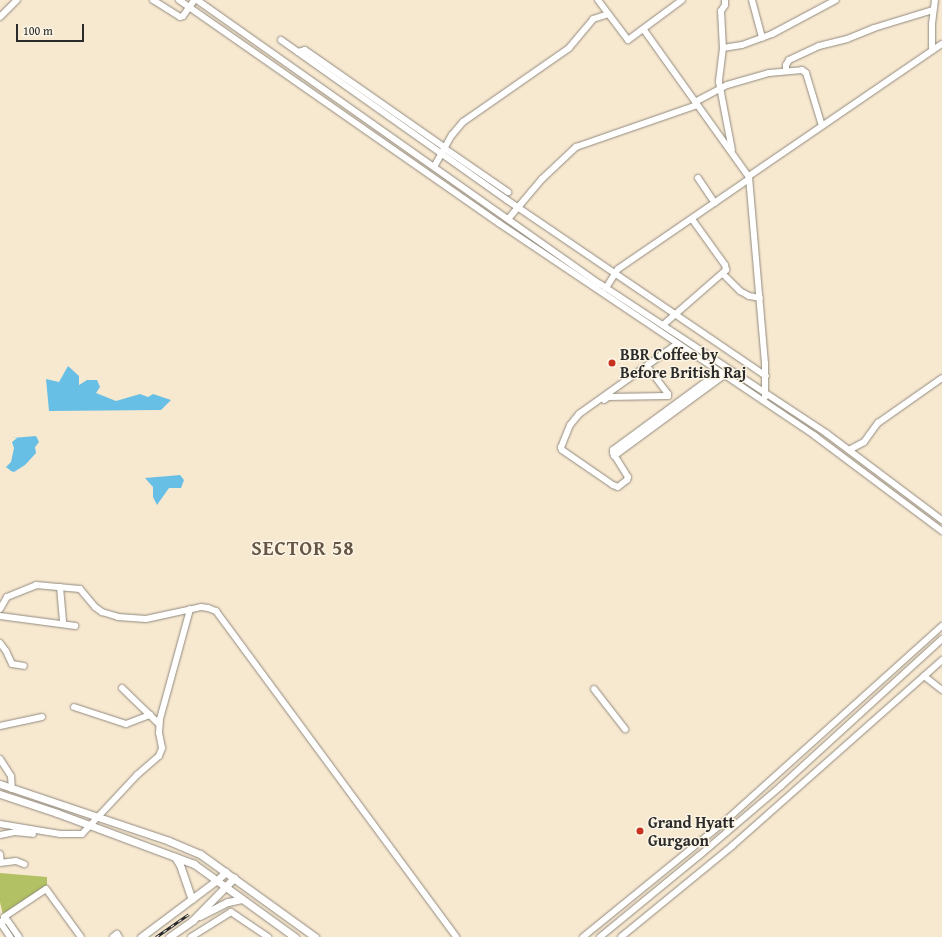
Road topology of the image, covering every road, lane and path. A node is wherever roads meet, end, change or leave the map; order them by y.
1 (17, 0) edge
2 (154, 0) edge
3 (179, 0) edge
4 (195, 0) edge
5 (598, 0) edge
6 (682, 0) edge
7 (725, 0) edge
8 (752, 0) edge
9 (836, 0) edge
10 (935, 0) edge
11 (189, 7) junction
12 (933, 10) junction
13 (608, 14) junction
14 (0, 17) edge
15 (644, 30) junction
16 (762, 38) junction
17 (281, 40) dead end
18 (942, 44) edge
19 (723, 48) junction
20 (932, 50) junction
21 (272, 53) junction
22 (267, 61) junction
23 (786, 72) junction
24 (720, 87) junction
25 (696, 103) junction
26 (822, 126) junction
27 (443, 150) junction
28 (732, 152) junction
29 (434, 167) junction
30 (698, 178) dead end
31 (749, 178) junction
32 (508, 192) dead end
33 (715, 203) junction
34 (517, 207) junction
35 (509, 218) junction
36 (692, 219) junction
37 (614, 274) junction
38 (723, 274) junction
39 (606, 288) junction
40 (760, 298) junction
41 (675, 316) junction
42 (663, 325) junction
43 (677, 344) junction
44 (647, 366) junction
45 (721, 374) junction
46 (766, 376) junction
47 (942, 378) edge
48 (766, 395) junction
49 (599, 399) junction
50 (763, 402) junction
51 (849, 450) junction
52 (942, 520) edge
53 (942, 531) edge
54 (60, 587) junction
55 (0, 609) edge
56 (190, 609) junction
57 (0, 616) edge
58 (63, 624) junction
59 (75, 626) dead end
60 (942, 626) edge
61 (942, 639) edge
62 (0, 643) edge
63 (942, 660) edge
64 (24, 666) dead end
65 (924, 676) junction
66 (122, 688) dead end
67 (594, 689) dead end
68 (942, 690) edge
69 (74, 707) dead end
70 (150, 715) junction
71 (42, 717) dead end
72 (159, 724) junction
73 (0, 726) edge
74 (625, 729) dead end
75 (0, 759) edge
76 (0, 784) edge
77 (12, 789) junction
78 (0, 794) edge
79 (96, 818) junction
80 (0, 824) edge
81 (90, 826) junction
82 (33, 834) dead end
83 (0, 835) edge
84 (0, 854) edge
85 (175, 856) junction
86 (1, 863) edge
87 (24, 864) dead end
88 (226, 872) junction
89 (234, 878) junction
90 (217, 880) junction
91 (225, 887) junction
92 (192, 899) junction
93 (242, 899) junction
94 (193, 920) junction
95 (2, 921) edge
96 (10, 937) edge
97 (19, 937) edge
98 (81, 937) edge
99 (113, 937) edge
100 (119, 937) edge
101 (141, 937) edge
102 (169, 937) edge
103 (191, 937) edge
104 (268, 937) edge
105 (295, 937) edge
106 (315, 937) edge
107 (456, 937) edge
108 (583, 937) edge
109 (600, 937) edge
110 (622, 937) edge

1 - 14 street
2 - 11 street
3 - 11 street
4 - 11 street
4 - 21 street
5 - 13 street
6 - 15 street
7 - 19 street
8 - 16 street
9 - 16 street
10 - 12 street
11 - 22 street
12 - 20 street
12 - 23 street
13 - 15 street
13 - 27 street
15 - 25 street
16 - 19 street
17 - 27 street
18 - 20 street
19 - 24 street
20 - 26 street
21 - 22 street
21 - 29 street
22 - 43 street
23 - 24 street
23 - 26 street
24 - 25 street
24 - 28 street
25 - 28 street
25 - 34 street
26 - 31 street
27 - 29 street
27 - 32 street
27 - 34 street
28 - 31 street
29 - 35 street
30 - 33 street
31 - 33 street
31 - 40 street
33 - 36 street
34 - 35 street
34 - 37 street
35 - 39 street
36 - 37 street
36 - 38 street
37 - 39 street
37 - 41 street
38 - 40 street
38 - 41 street
39 - 42 street
40 - 46 street
41 - 42 street
41 - 46 street
42 - 48 street
43 - 44 street
43 - 45 street
44 - 49 street
44 - 49 street
45 - 49 street
45 - 50 street
46 - 48 street
47 - 51 street
48 - 50 street
48 - 51 street
50 - 53 street
51 - 52 street
54 - 55 street
54 - 56 street
54 - 58 street
56 - 72 street
56 - 107 street
57 - 58 street
58 - 59 street
60 - 108 street
61 - 109 street
62 - 64 street
63 - 65 street
65 - 68 street
65 - 110 street
66 - 70 street
67 - 74 street
69 - 70 street
70 - 72 street
71 - 73 street
72 - 79 street
75 - 77 street
76 - 77 main road
77 - 79 main road
78 - 81 main road
79 - 81 street
79 - 88 main road
80 - 81 street
81 - 85 main road
82 - 83 street
84 - 86 street
85 - 90 main road
85 - 92 main road
86 - 87 street
88 - 89 main road
88 - 90 main road
89 - 91 main road
89 - 106 main road
90 - 91 main road
90 - 92 main road
91 - 93 main road
91 - 94 main road
92 - 101 main road
93 - 94 main road
93 - 105 main road
94 - 102 main road
95 - 96 street
95 - 97 street
95 - 98 street
99 - 100 street
103 - 104 street

